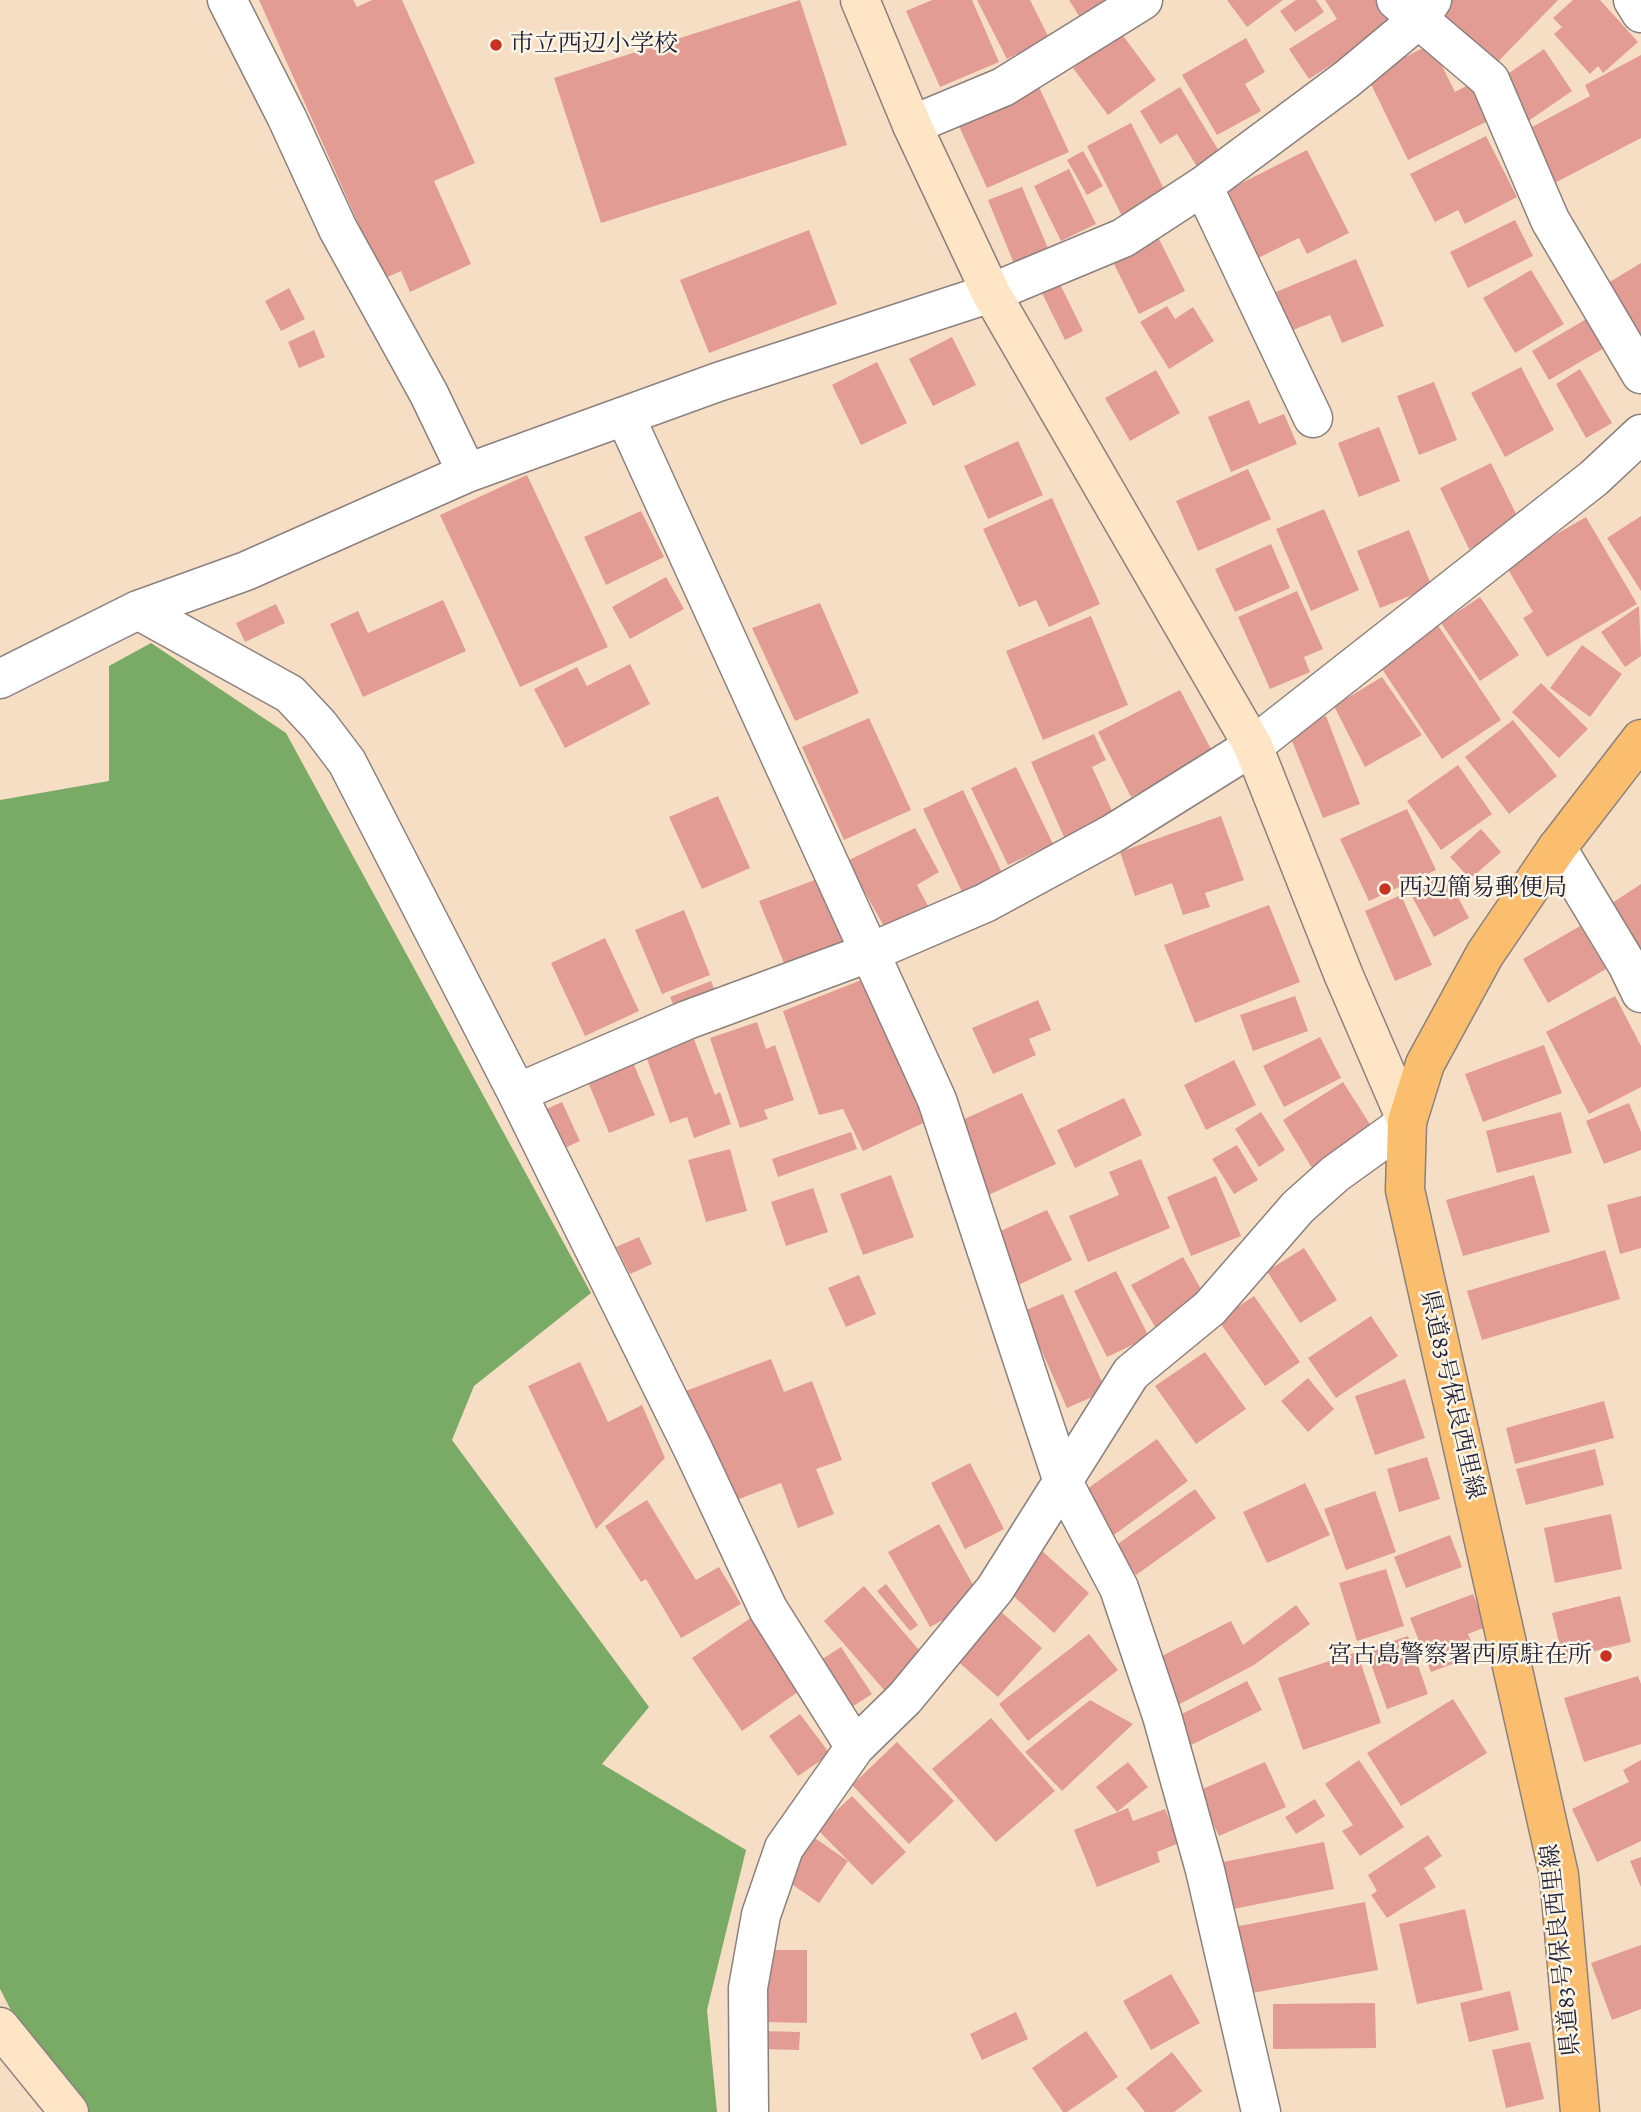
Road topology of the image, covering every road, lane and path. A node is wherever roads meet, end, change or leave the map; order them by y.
1 (226, 0) edge
2 (860, 0) edge
3 (1143, 0) edge
4 (1633, 0) edge
5 (1416, 6) edge
6 (1641, 13) edge
7 (912, 125) junction
8 (1203, 186) junction
9 (991, 293) junction
10 (1641, 373) edge
11 (625, 416) junction
12 (1313, 418) dead end
13 (1641, 434) edge
14 (467, 473) junction
15 (138, 610) junction
16 (0, 680) edge
17 (1641, 739) edge
18 (1253, 746) junction
19 (1557, 848) junction
20 (871, 952) junction
21 (1641, 993) edge
22 (517, 1093) junction
23 (1407, 1122) junction
24 (1063, 1482) junction
25 (855, 1747) junction
26 (0, 2027) edge
27 (69, 2112) edge
28 (749, 2112) edge
29 (1261, 2112) edge
30 (1580, 2112) edge

1 - 14 street
2 - 7 street
3 - 7 street
4 - 6 street
5 - 8 street
5 - 10 street
7 - 9 street
8 - 9 street
8 - 12 street
9 - 11 street
9 - 18 street
11 - 14 street
11 - 20 street
13 - 18 street
14 - 15 street
15 - 16 street
15 - 22 street
17 - 19 main road, 県道83号保良西里線
18 - 20 street
18 - 23 street
19 - 21 street
19 - 23 main road, 県道83号保良西里線
20 - 22 street
20 - 24 street
22 - 25 street
23 - 24 street
23 - 30 main road, 県道83号保良西里線
24 - 25 street
24 - 29 street
25 - 28 street
26 - 27 street

